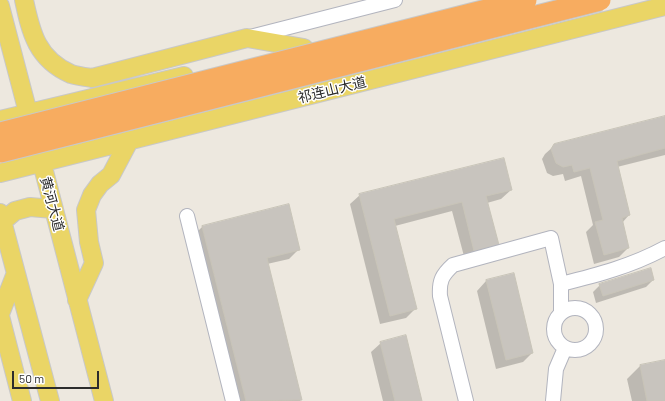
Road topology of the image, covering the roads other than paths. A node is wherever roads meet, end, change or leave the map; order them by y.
1 (11, 0) edge
2 (24, 0) edge
3 (395, 0) edge
4 (485, 0) edge
5 (526, 0) edge
6 (600, 0) edge
7 (0, 6) edge
8 (665, 6) edge
9 (6, 29) junction
10 (247, 38) junction
11 (304, 48) junction
12 (13, 54) junction
13 (0, 67) edge
14 (28, 113) junction
15 (0, 120) edge
16 (0, 133) edge
17 (129, 141) junction
18 (0, 152) edge
19 (41, 163) junction
20 (0, 173) edge
21 (53, 208) junction
22 (187, 216) dead end
23 (1, 218) edge
24 (665, 248) edge
25 (16, 273) junction
26 (561, 284) junction
27 (77, 300) junction
28 (561, 313) junction
29 (0, 315) edge
30 (565, 348) junction
31 (22, 401) edge
32 (50, 401) edge
33 (104, 401) edge
34 (234, 401) edge
35 (466, 401) edge
36 (553, 401) edge

1 - 9 main road
2 - 10 main road
3 - 10 street
4 - 11 main road
5 - 16 highway, bridge
6 - 18 highway, bridge
7 - 9 main road, 黄河大道
8 - 17 main road, 祁连山大道
9 - 12 main road, 黄河大道
10 - 11 main road
11 - 14 main road
12 - 13 main road
12 - 14 main road, 黄河大道
14 - 15 main road
14 - 19 main road, 黄河大道
17 - 19 main road, 祁连山大道
17 - 27 main road
19 - 20 main road, 祁连山大道
19 - 21 main road, 黄河大道
21 - 23 main road
21 - 27 main road, 黄河大道
22 - 34 street
23 - 25 main road
24 - 26 street
25 - 29 main road
25 - 32 main road
26 - 28 street
26 - 35 street
27 - 33 main road, 黄河大道
28 - 30 street
28 - 30 street
29 - 31 main road
30 - 36 street

